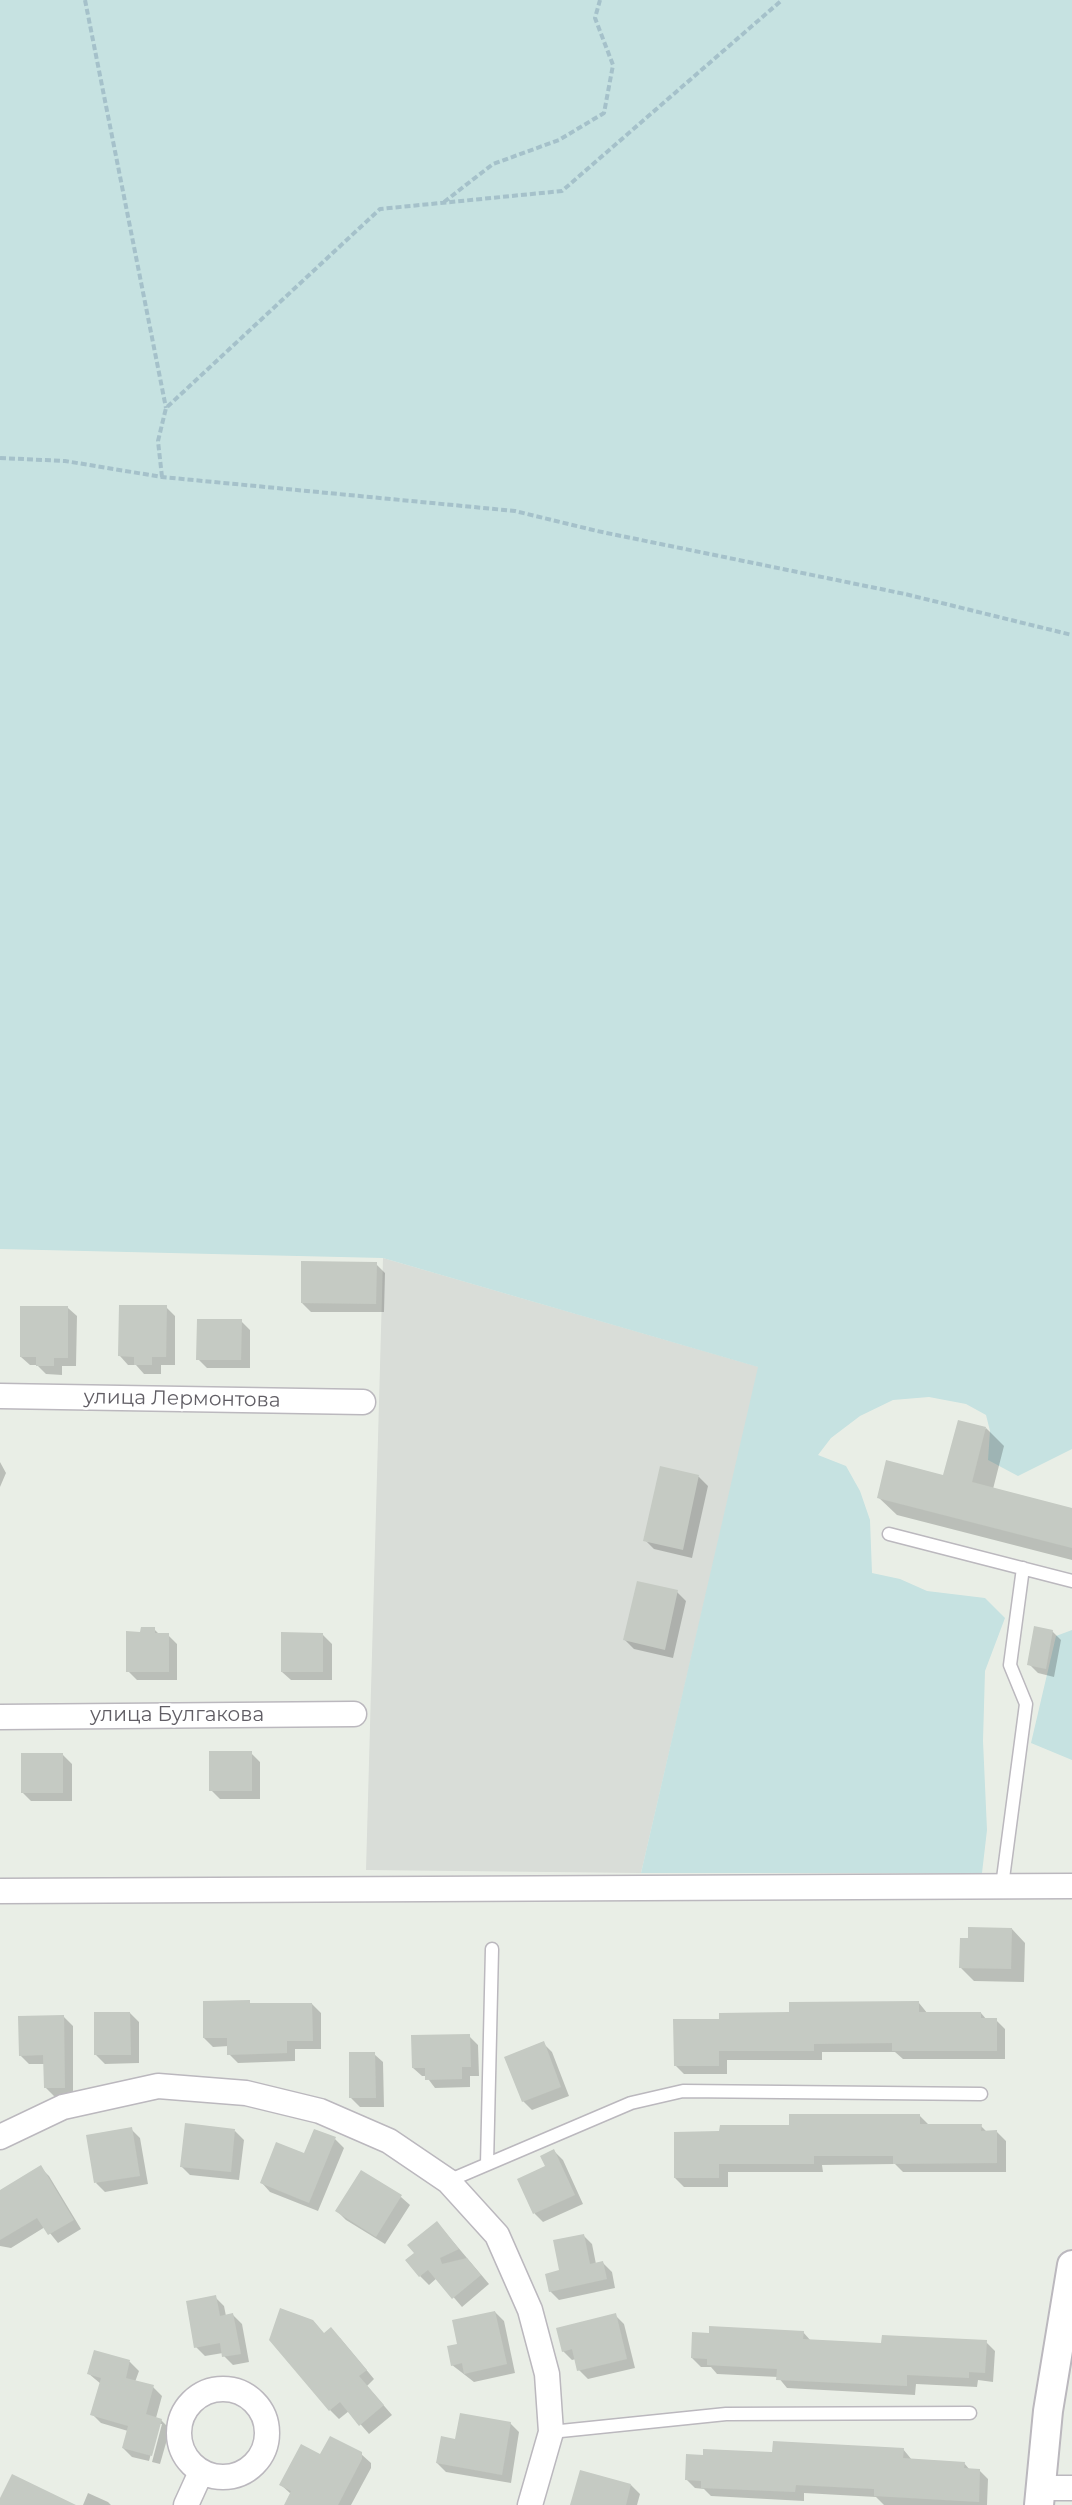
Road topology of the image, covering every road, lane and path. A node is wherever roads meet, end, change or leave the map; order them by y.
1 (85, 0) edge
2 (600, 0) edge
3 (782, 0) edge
4 (443, 203) junction
5 (166, 408) junction
6 (0, 458) edge
7 (162, 477) junction
8 (1072, 635) edge
9 (0, 1396) edge
10 (363, 1402) dead end
11 (889, 1534) dead end
12 (1023, 1568) junction
13 (1072, 1581) edge
14 (354, 1714) dead end
15 (0, 1717) edge
16 (1002, 1886) junction
17 (1072, 1886) edge
18 (0, 1891) edge
19 (492, 1949) dead end
20 (981, 2094) dead end
21 (0, 2137) edge
22 (487, 2164) junction
23 (448, 2181) junction
24 (1072, 2265) edge
25 (970, 2413) dead end
26 (551, 2432) junction
27 (201, 2472) dead end
28 (1072, 2488) edge
29 (1039, 2496) edge
30 (186, 2505) edge
31 (530, 2505) edge

1 - 5 path
2 - 4 path
3 - 4 path
4 - 5 path
5 - 7 path
6 - 7 path
7 - 8 path
9 - 10 street, улица Лермонтова
11 - 12 lane
12 - 13 lane
12 - 16 lane
14 - 15 street, улица Булгакова
16 - 17 street
16 - 18 street
19 - 22 lane
20 - 22 lane
21 - 23 street
22 - 23 lane
23 - 26 street
24 - 29 street
25 - 26 lane
26 - 31 street
27 - 30 street
28 - 29 street

